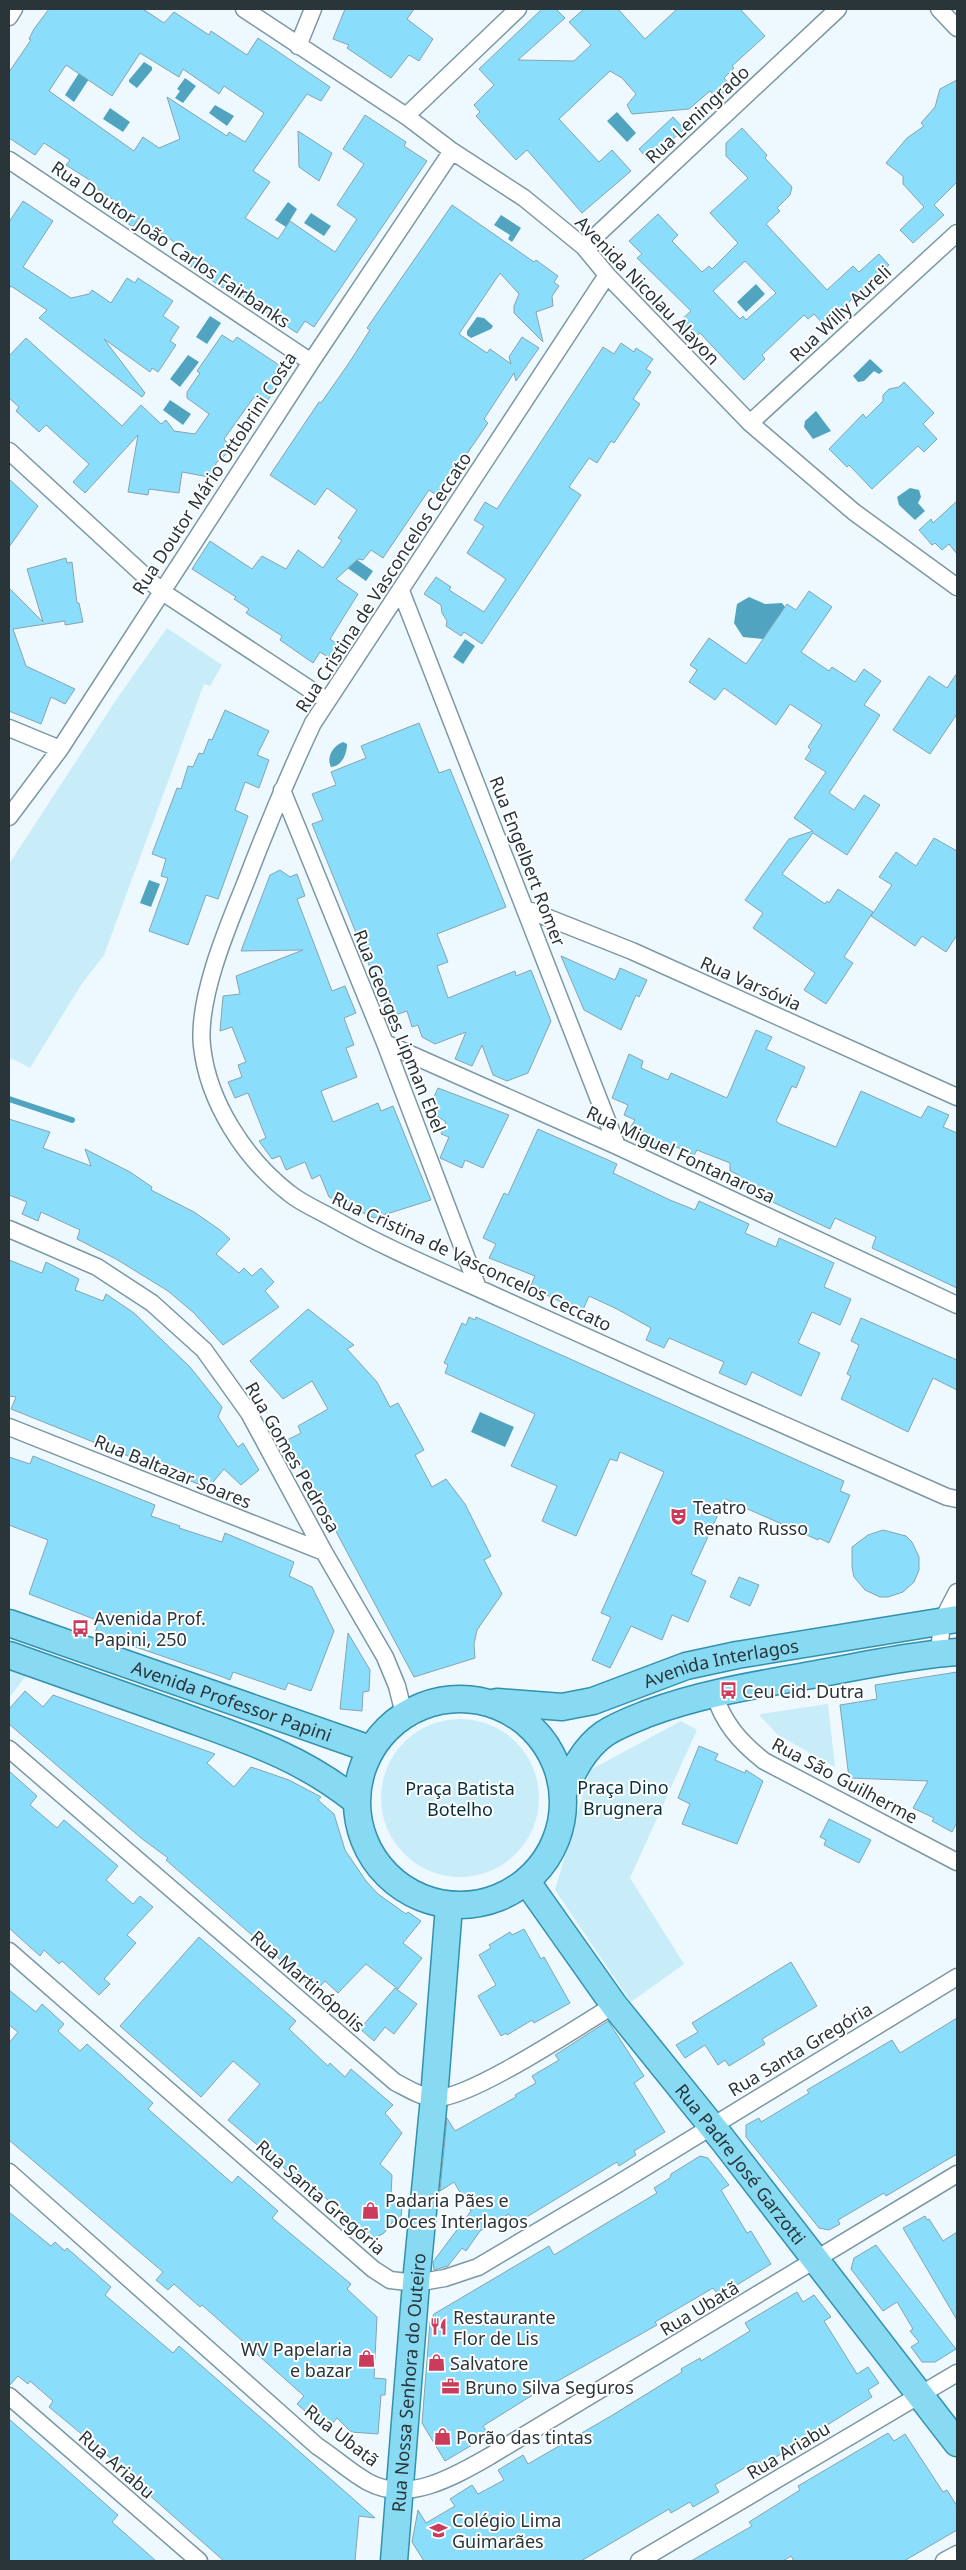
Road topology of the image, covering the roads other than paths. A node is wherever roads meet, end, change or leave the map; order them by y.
1 (14, 9) edge
2 (244, 9) edge
3 (313, 9) edge
4 (518, 9) edge
5 (838, 9) edge
6 (939, 9) edge
7 (9, 17) edge
8 (957, 28) edge
9 (298, 46) junction
10 (406, 116) junction
11 (452, 151) junction
12 (9, 160) edge
13 (957, 232) edge
14 (584, 248) junction
15 (608, 275) junction
16 (311, 362) junction
17 (750, 423) junction
18 (9, 451) edge
19 (957, 587) edge
20 (161, 591) junction
21 (401, 591) junction
22 (326, 700) junction
23 (9, 728) edge
24 (60, 749) junction
25 (282, 790) junction
26 (9, 817) edge
27 (526, 909) junction
28 (385, 1044) junction
29 (957, 1097) edge
30 (617, 1146) junction
31 (9, 1230) edge
32 (478, 1288) junction
33 (957, 1305) edge
34 (9, 1427) edge
35 (952, 1498) edge
36 (957, 1512) edge
37 (324, 1552) junction
38 (957, 1592) edge
39 (950, 1620) edge
40 (9, 1623) edge
41 (948, 1652) edge
42 (9, 1655) edge
43 (714, 1693) junction
44 (489, 1702) junction
45 (404, 1714) junction
46 (9, 1749) edge
47 (370, 1749) junction
48 (563, 1793) junction
49 (356, 1802) junction
50 (957, 1862) edge
51 (527, 1882) junction
52 (449, 1906) junction
53 (9, 1951) edge
54 (957, 1977) edge
55 (614, 2005) junction
56 (434, 2098) junction
57 (712, 2126) junction
58 (9, 2172) edge
59 (957, 2174) edge
60 (815, 2261) junction
61 (416, 2283) junction
62 (957, 2373) edge
63 (9, 2396) edge
64 (920, 2396) junction
65 (957, 2443) edge
66 (400, 2490) junction
67 (957, 2554) edge
68 (199, 2561) edge
69 (394, 2561) edge
70 (640, 2561) edge
71 (944, 2561) edge

1 - 7 street
2 - 9 street, Avenida Nicolau Alayon
3 - 9 street
4 - 10 street
5 - 14 street, Rua Leningrado
6 - 8 street
9 - 10 street, Avenida Nicolau Alayon
10 - 11 street, Avenida Nicolau Alayon
11 - 14 street, Avenida Nicolau Alayon
11 - 16 street, Rua Doutor Mário Ottobrini Costa
12 - 16 street, Rua Doutor João Carlos Fairbanks
13 - 17 street, Rua Willy Aureli
14 - 15 street, Avenida Nicolau Alayon
15 - 17 street, Avenida Nicolau Alayon
15 - 21 street, Rua Cristina de Vasconcelos Ceccato
16 - 20 street, Rua Doutor Mário Ottobrini Costa
17 - 19 street, Avenida Nicolau Alayon
18 - 20 street
20 - 22 street
20 - 24 street, Rua Doutor Mário Ottobrini Costa
21 - 22 street, Rua Cristina de Vasconcelos Ceccato
21 - 27 street, Rua Engelbert Romer
22 - 25 street, Rua Cristina de Vasconcelos Ceccato
23 - 24 street
24 - 26 street, Rua Doutor Mário Ottobrini Costa
25 - 28 street, Rua Georges Lipman Ebel
25 - 32 street, Rua Cristina de Vasconcelos Ceccato
27 - 29 street, Rua Varsóvia
27 - 30 street, Rua Engelbert Romer
28 - 30 street, Rua Miguel Fontanarosa
28 - 32 street, Rua Georges Lipman Ebel
30 - 33 street, Rua Miguel Fontanarosa
31 - 37 street, Rua Gomes Pedrosa
32 - 35 street, Rua Cristina de Vasconcelos Ceccato
34 - 37 street, Rua Baltazar Soares
35 - 36 street, Rua Cristina de Vasconcelos Ceccato
37 - 45 street, Rua Gomes Pedrosa
38 - 39 street
39 - 41 street
39 - 44 main road, Avenida Interlagos
40 - 47 main road, Avenida Professor Papini
41 - 43 main road, Avenida Interlagos
42 - 49 main road, Avenida Professor Papini
43 - 48 main road, Avenida Interlagos
43 - 50 street, Rua São Guilherme
44 - 45 main road
44 - 48 main road
45 - 47 main road
46 - 56 street, Rua Martinópolis
47 - 49 main road
48 - 51 main road
49 - 52 main road
51 - 52 main road
51 - 55 main road, Rua Padre José Garzotti
52 - 56 main road, Rua Nossa Senhora do Outeiro
53 - 61 street, Rua Santa Gregória
54 - 57 street, Rua Santa Gregória
55 - 56 street
55 - 57 main road, Rua Padre José Garzotti
56 - 61 main road, Rua Nossa Senhora do Outeiro
57 - 60 main road, Rua Padre José Garzotti
57 - 61 street, Rua Santa Gregória
58 - 66 street, Rua Ubatã
59 - 60 street, Rua Ubatã
60 - 64 main road, Rua Padre José Garzotti
60 - 66 street, Rua Ubatã
61 - 66 main road, Rua Nossa Senhora do Outeiro
62 - 64 street, Rua Ariabu
63 - 68 street, Rua Ariabu
64 - 65 main road, Rua Padre José Garzotti
64 - 70 street, Rua Ariabu
66 - 69 main road, Rua Nossa Senhora do Outeiro
67 - 71 street

